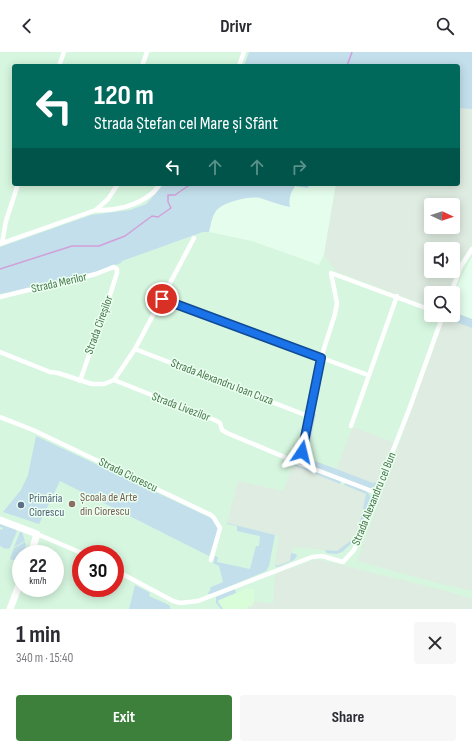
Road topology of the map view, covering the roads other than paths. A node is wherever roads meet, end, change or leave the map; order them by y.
1 (64, 52) edge
2 (147, 52) edge
3 (244, 52) edge
4 (60, 64) edge
5 (143, 64) edge
6 (240, 64) edge
7 (17, 186) edge
8 (117, 186) edge
9 (158, 186) edge
10 (96, 210) junction
11 (194, 238) dead end
12 (1, 244) edge
13 (472, 249) edge
14 (117, 269) joint
15 (454, 286) edge
16 (0, 296) edge
17 (397, 296) junction
18 (162, 299) junction
19 (424, 307) edge
20 (440, 322) edge
21 (135, 348) junction
22 (0, 352) edge
23 (321, 358) junction
24 (368, 375) junction
25 (114, 380) junction
26 (80, 381) junction
27 (308, 416) junction
28 (0, 417) edge
29 (351, 426) dead end
30 (300, 464) junction
31 (377, 493) junction
32 (0, 520) edge
33 (38, 534) junction
34 (34, 545) edge
35 (72, 549) edge
36 (211, 560) dead end
37 (124, 575) edge
38 (15, 597) edge
39 (10, 609) edge

1 - 4 street
2 - 5 street
3 - 6 street
7 - 12 street
8 - 10 street
9 - 10 street
10 - 12 street
11 - 18 street
13 - 15 street
14 - 16 street, Strada Merilor
14 - 26 street, Strada Cireșilor
17 - 19 street
17 - 23 street
17 - 24 street
18 - 21 street
18 - 23 street
20 - 31 street, Strada Alexandru cel Bun
21 - 25 street
21 - 27 street, Strada Alexandru Ioan Cuza
22 - 26 street
23 - 24 street
23 - 27 street
24 - 29 street
25 - 26 street
25 - 30 street, Strada Livezilor
27 - 30 street
28 - 36 street, Strada Ciorescu
30 - 31 street, Strada Livezilor
31 - 37 street, Strada Alexandru cel Bun
32 - 33 street
33 - 34 street
33 - 35 street
38 - 39 street

